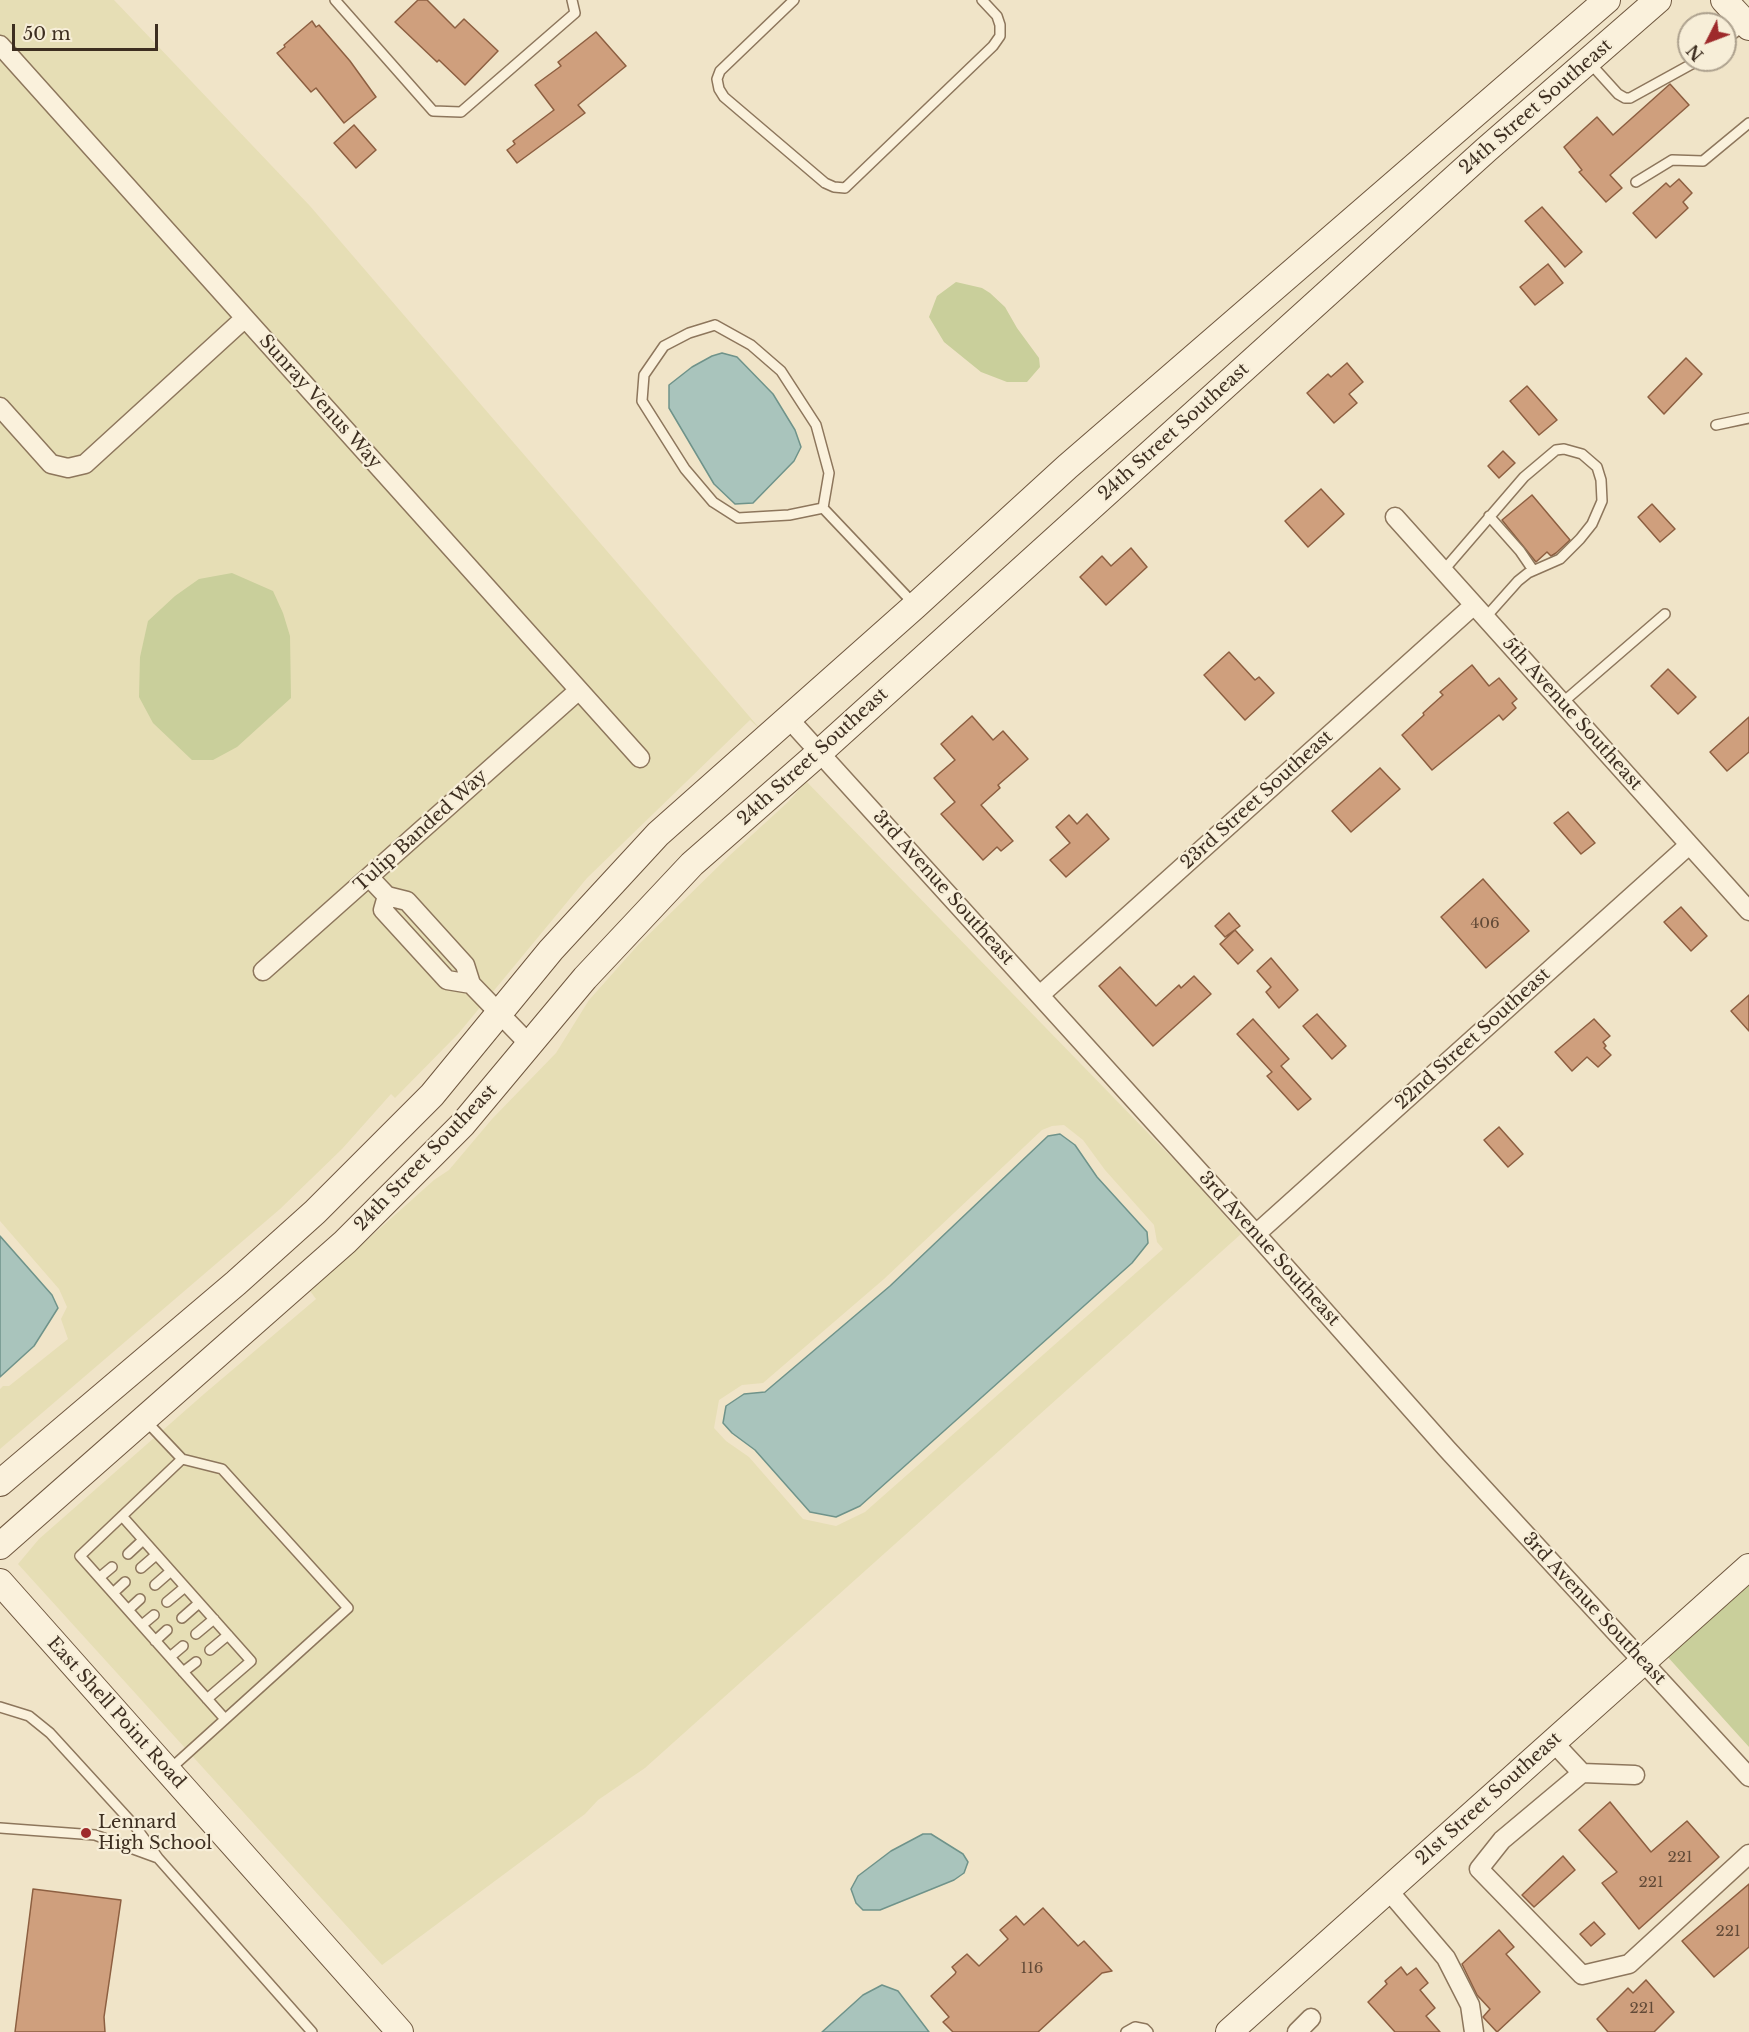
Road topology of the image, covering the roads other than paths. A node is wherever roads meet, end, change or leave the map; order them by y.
1 (335, 0) edge
2 (572, 0) edge
3 (794, 0) edge
4 (982, 0) edge
5 (1607, 0) edge
6 (1658, 0) edge
7 (1724, 0) edge
8 (1748, 26) edge
9 (0, 45) edge
10 (1588, 61) junction
11 (1677, 72) edge
12 (1749, 123) edge
13 (1636, 182) dead end
14 (245, 318) junction
15 (0, 407) edge
16 (1749, 418) edge
17 (1716, 425) dead end
18 (823, 508) junction
19 (1489, 516) junction
20 (1395, 517) dead end
21 (1443, 570) junction
22 (1533, 570) junction
23 (915, 606) junction
24 (1480, 612) junction
25 (1665, 615) dead end
26 (579, 690) junction
27 (1562, 704) junction
28 (789, 719) junction
29 (820, 752) junction
30 (640, 758) dead end
31 (1689, 845) junction
32 (369, 877) junction
33 (1749, 912) edge
34 (263, 971) dead end
35 (1040, 995) junction
36 (500, 1013) junction
37 (530, 1045) junction
38 (1256, 1234) junction
39 (145, 1419) junction
40 (182, 1459) junction
41 (0, 1483) edge
42 (122, 1516) junction
43 (143, 1540) junction
44 (0, 1546) edge
45 (128, 1554) dead end
46 (156, 1555) junction
47 (112, 1567) dead end
48 (1749, 1567) edge
49 (141, 1568) dead end
50 (171, 1571) junction
51 (100, 1578) junction
52 (0, 1582) edge
53 (125, 1582) dead end
54 (156, 1585) dead end
55 (185, 1587) junction
56 (113, 1593) junction
57 (140, 1599) dead end
58 (167, 1602) dead end
59 (199, 1603) junction
60 (128, 1610) junction
61 (154, 1615) dead end
62 (182, 1618) dead end
63 (214, 1619) junction
64 (142, 1625) junction
65 (167, 1630) dead end
66 (196, 1634) dead end
67 (228, 1635) junction
68 (156, 1641) junction
69 (183, 1646) dead end
70 (210, 1650) dead end
71 (170, 1657) junction
72 (196, 1662) dead end
73 (1643, 1662) junction
74 (183, 1672) junction
75 (207, 1699) junction
76 (0, 1707) edge
77 (225, 1719) junction
78 (1553, 1742) junction
79 (168, 1771) junction
80 (1582, 1773) junction
81 (1635, 1775) dead end
82 (1749, 1777) edge
83 (0, 1828) edge
84 (1749, 1854) edge
85 (158, 1858) junction
86 (1388, 1890) junction
87 (1311, 2018) dead end
88 (312, 2032) edge
89 (400, 2032) edge
90 (1126, 2032) edge
91 (1148, 2032) edge
92 (1229, 2032) edge
93 (1297, 2032) edge
94 (1474, 2032) edge

1 - 2 lane
3 - 4 lane
5 - 23 street, 24th Street Southeast
6 - 10 street, 24th Street Southeast
7 - 8 street
9 - 14 street, Sunray Venus Way
10 - 11 lane
10 - 29 street, 24th Street Southeast
12 - 13 lane
14 - 15 street
14 - 26 street, Sunray Venus Way
16 - 17 lane
18 - 18 lane
18 - 23 lane
19 - 21 lane
19 - 22 lane
19 - 22 lane
20 - 21 street, 5th Avenue Southeast
21 - 24 street, 5th Avenue Southeast
22 - 24 lane
23 - 28 street, 24th Street Southeast
24 - 27 street, 5th Avenue Southeast
24 - 35 street, 23rd Street Southeast
25 - 27 lane
26 - 30 street, Sunray Venus Way
26 - 32 street, Tulip Banded Way
27 - 31 street, 5th Avenue Southeast
28 - 29 street, 3rd Avenue Southeast
28 - 36 street, 24th Street Southeast
29 - 35 street, 3rd Avenue Southeast
29 - 37 street, 24th Street Southeast
31 - 33 street, 5th Avenue Southeast
31 - 38 street, 22nd Street Southeast
32 - 34 street, Tulip Banded Way
32 - 36 street
35 - 38 street, 3rd Avenue Southeast
36 - 37 street
36 - 41 street, 24th Street Southeast
37 - 39 street, 24th Street Southeast
38 - 73 street, 3rd Avenue Southeast
39 - 40 lane
39 - 44 street, 24th Street Southeast
40 - 42 lane
40 - 77 lane
42 - 43 lane
42 - 51 lane
43 - 45 lane
43 - 46 lane
46 - 49 lane
46 - 50 lane
47 - 51 lane
48 - 73 street, 21st Street Southeast
50 - 54 lane
50 - 55 lane
51 - 56 lane
52 - 79 street, East Shell Point Road
53 - 56 lane
55 - 58 lane
55 - 59 lane
56 - 60 lane
57 - 60 lane
59 - 62 lane
59 - 63 lane
60 - 64 lane
61 - 64 lane
63 - 66 lane
63 - 67 lane
64 - 68 lane
65 - 68 lane
67 - 70 lane
67 - 75 lane
68 - 71 lane
69 - 71 lane
71 - 74 lane
72 - 74 lane
73 - 78 street, 21st Street Southeast
73 - 82 street, 3rd Avenue Southeast
74 - 75 lane
75 - 77 lane
76 - 85 lane
77 - 79 lane
78 - 80 street
78 - 86 street, 21st Street Southeast
79 - 89 street, East Shell Point Road
80 - 81 street
80 - 84 street
83 - 85 lane
85 - 88 lane
86 - 92 street, 21st Street Southeast
86 - 94 street
87 - 93 street
90 - 91 lane

